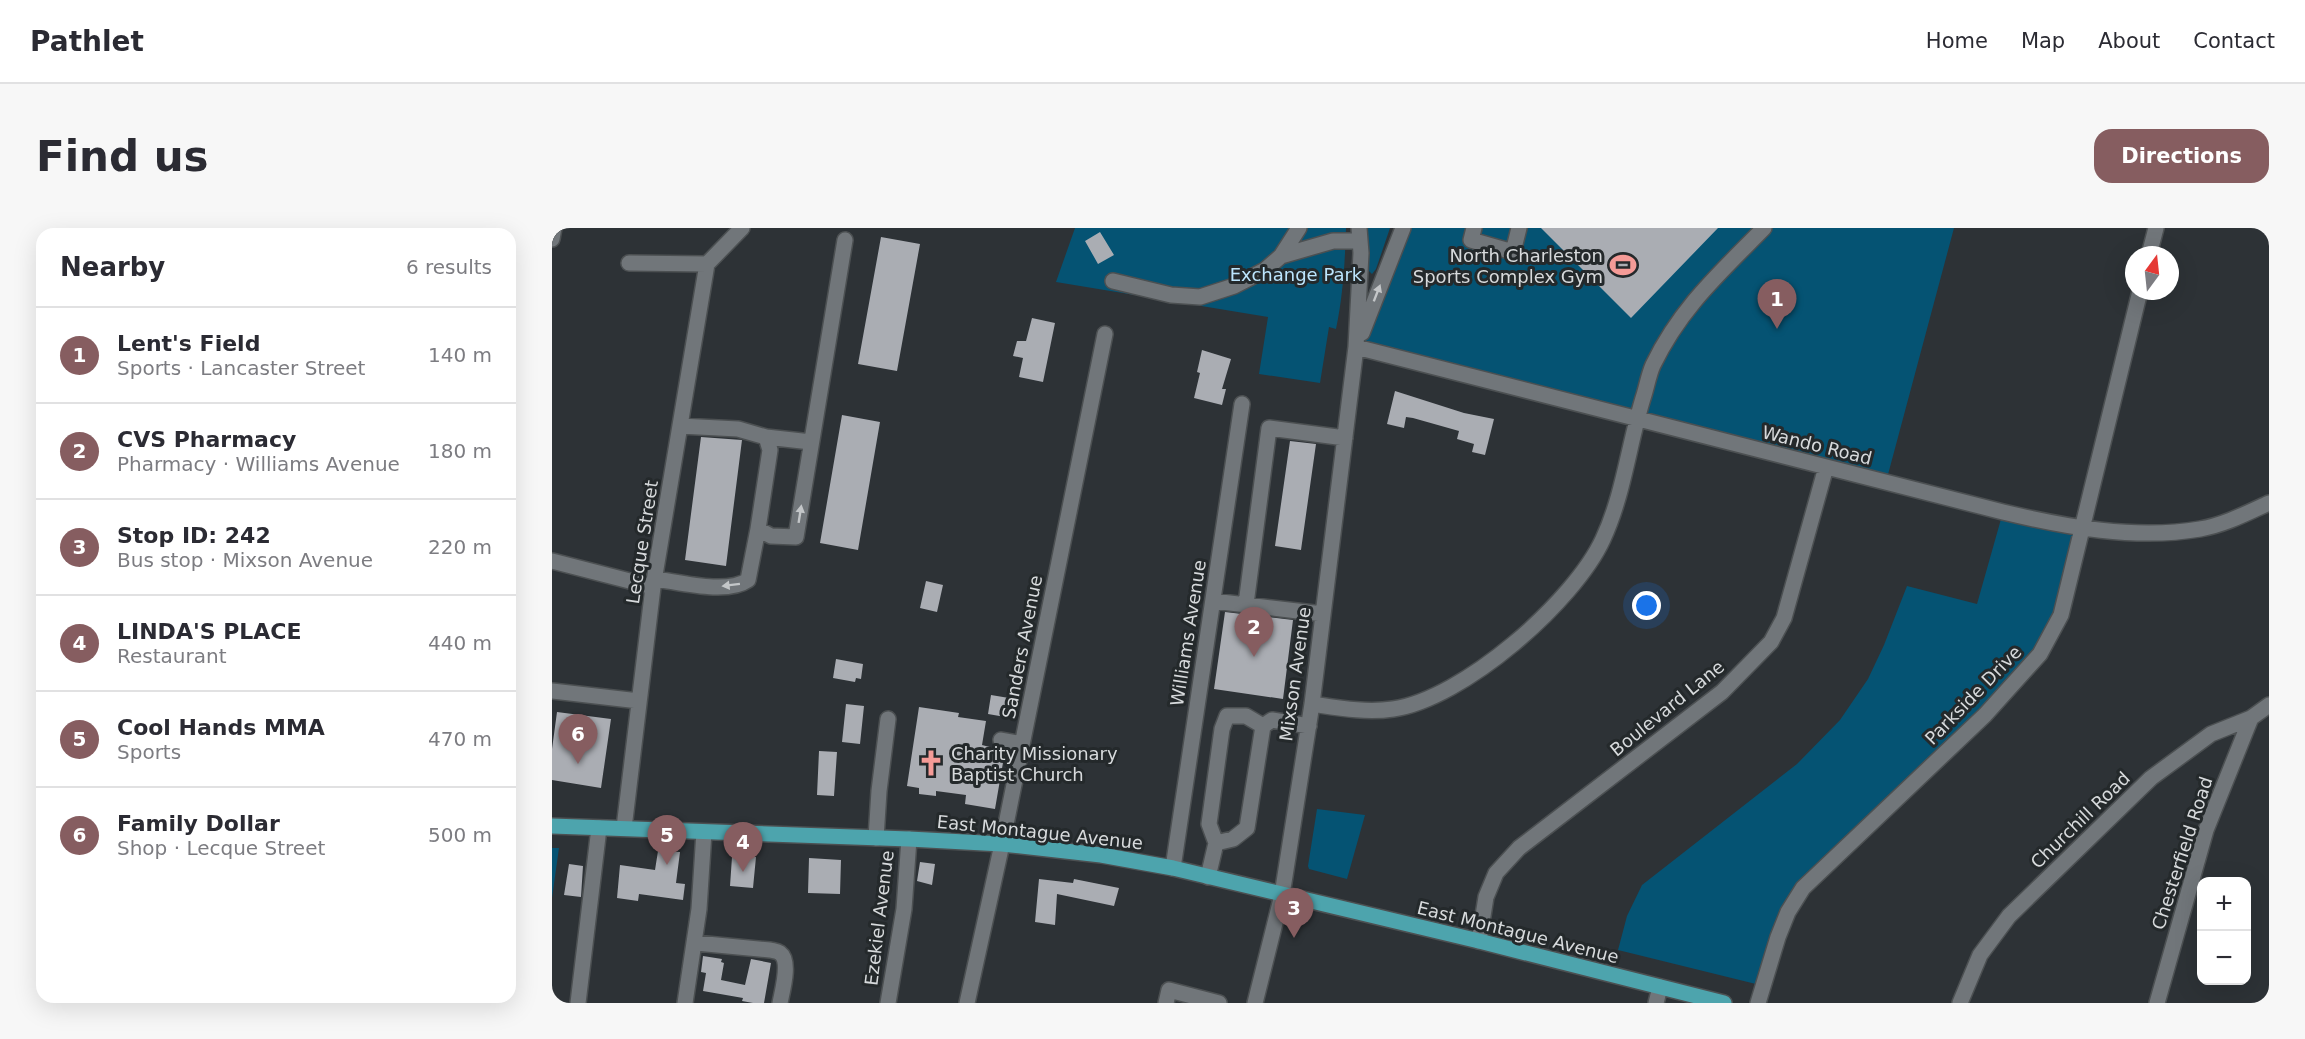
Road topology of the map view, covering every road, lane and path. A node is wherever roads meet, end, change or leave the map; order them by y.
1 (554, 228) edge
2 (742, 228) edge
3 (1299, 228) edge
4 (1403, 228) edge
5 (1474, 228) edge
6 (1519, 228) edge
7 (1764, 228) edge
8 (2156, 228) edge
9 (1360, 234) edge
10 (552, 239) edge
11 (845, 240) dead end
12 (2151, 246) edge
13 (1281, 256) junction
14 (629, 263) dead end
15 (707, 264) junction
16 (1113, 281) dead end
17 (2138, 300) edge
18 (1105, 334) dead end
19 (1356, 347) junction
20 (1242, 404) dead end
21 (1636, 420) junction
22 (680, 426) junction
23 (1345, 438) junction
24 (768, 443) junction
25 (811, 446) junction
26 (1826, 467) junction
27 (2269, 503) edge
28 (758, 529) junction
29 (2081, 529) junction
30 (552, 561) edge
31 (654, 583) junction
32 (1213, 600) junction
33 (1246, 604) junction
34 (1323, 614) junction
35 (552, 691) edge
36 (639, 701) junction
37 (1312, 704) junction
38 (2269, 705) edge
39 (2250, 718) junction
40 (888, 719) dead end
41 (1263, 726) junction
42 (1309, 726) junction
43 (1001, 740) dead end
44 (1022, 744) junction
45 (552, 826) edge
46 (599, 828) junction
47 (624, 828) junction
48 (704, 832) junction
49 (876, 838) junction
50 (909, 839) junction
51 (1216, 843) junction
52 (1002, 844) junction
53 (1173, 868) junction
54 (1208, 877) junction
55 (1282, 895) junction
56 (1479, 940) junction
57 (696, 943) junction
58 (1660, 987) junction
59 (578, 1003) edge
60 (686, 1003) edge
61 (780, 1003) edge
62 (888, 1003) edge
63 (968, 1003) edge
64 (1166, 1003) edge
65 (1219, 1003) edge
66 (1255, 1003) edge
67 (1656, 1003) edge
68 (1724, 1003) edge
69 (1758, 1003) edge
70 (1960, 1003) edge
71 (2157, 1003) edge

1 - 10 street
2 - 15 street
3 - 13 street
19 -> 4 street
5 - 6 street
7 - 21 street
8 - 12 street
9 - 13 street
9 - 19 street
11 - 25 street
13 - 16 street
14 - 15 street
15 - 22 street, Lecque Street
17 - 29 street, Parkside Drive
18 - 44 street, Sanders Avenue
19 - 21 street, Wando Road
19 - 23 street, Mixson Avenue
20 - 32 street, Williams Avenue
21 - 26 street, Wando Road
21 - 37 street
22 - 24 street
22 - 31 street, Lecque Street
23 - 33 street
23 - 34 street, Mixson Avenue
24 - 25 street
24 - 28 street
28 -> 25 street
26 - 29 street, Wando Road
26 - 56 street, Boulevard Lane
27 - 29 street, Wando Road
28 -> 31 street
29 - 69 street, Parkside Drive
30 - 31 street
31 - 36 street, Lecque Street
32 - 33 street
32 - 53 street, Williams Avenue
33 - 34 street
34 - 37 street, Mixson Avenue
35 - 36 street
36 - 47 street, Lecque Street
37 - 42 street, Mixson Avenue
38 - 39 street, Churchill Road
39 - 70 street, Churchill Road
39 - 71 street, Chesterfield Road
40 - 49 street
41 - 42 street
41 - 51 street
41 - 51 street
42 - 55 street, Mixson Avenue
43 - 44 street
44 - 52 street, Sanders Avenue
45 - 46 main road, East Montague Avenue
46 - 47 main road, East Montague Avenue
46 - 59 street
47 - 48 main road, East Montague Avenue
48 - 49 main road, East Montague Avenue
48 - 57 street
49 - 50 main road, East Montague Avenue
50 - 52 main road, East Montague Avenue
50 - 62 street, Ezekiel Avenue
51 - 54 street
52 - 53 main road, East Montague Avenue
52 - 63 street, Sanders Avenue
53 - 54 main road, East Montague Avenue
54 - 55 main road, East Montague Avenue
55 - 56 main road, East Montague Avenue
55 - 66 street, Mixson Avenue
56 - 58 main road, East Montague Avenue
57 - 60 street
57 - 61 street
58 - 67 street
58 - 68 main road, East Montague Avenue
64 - 65 street

